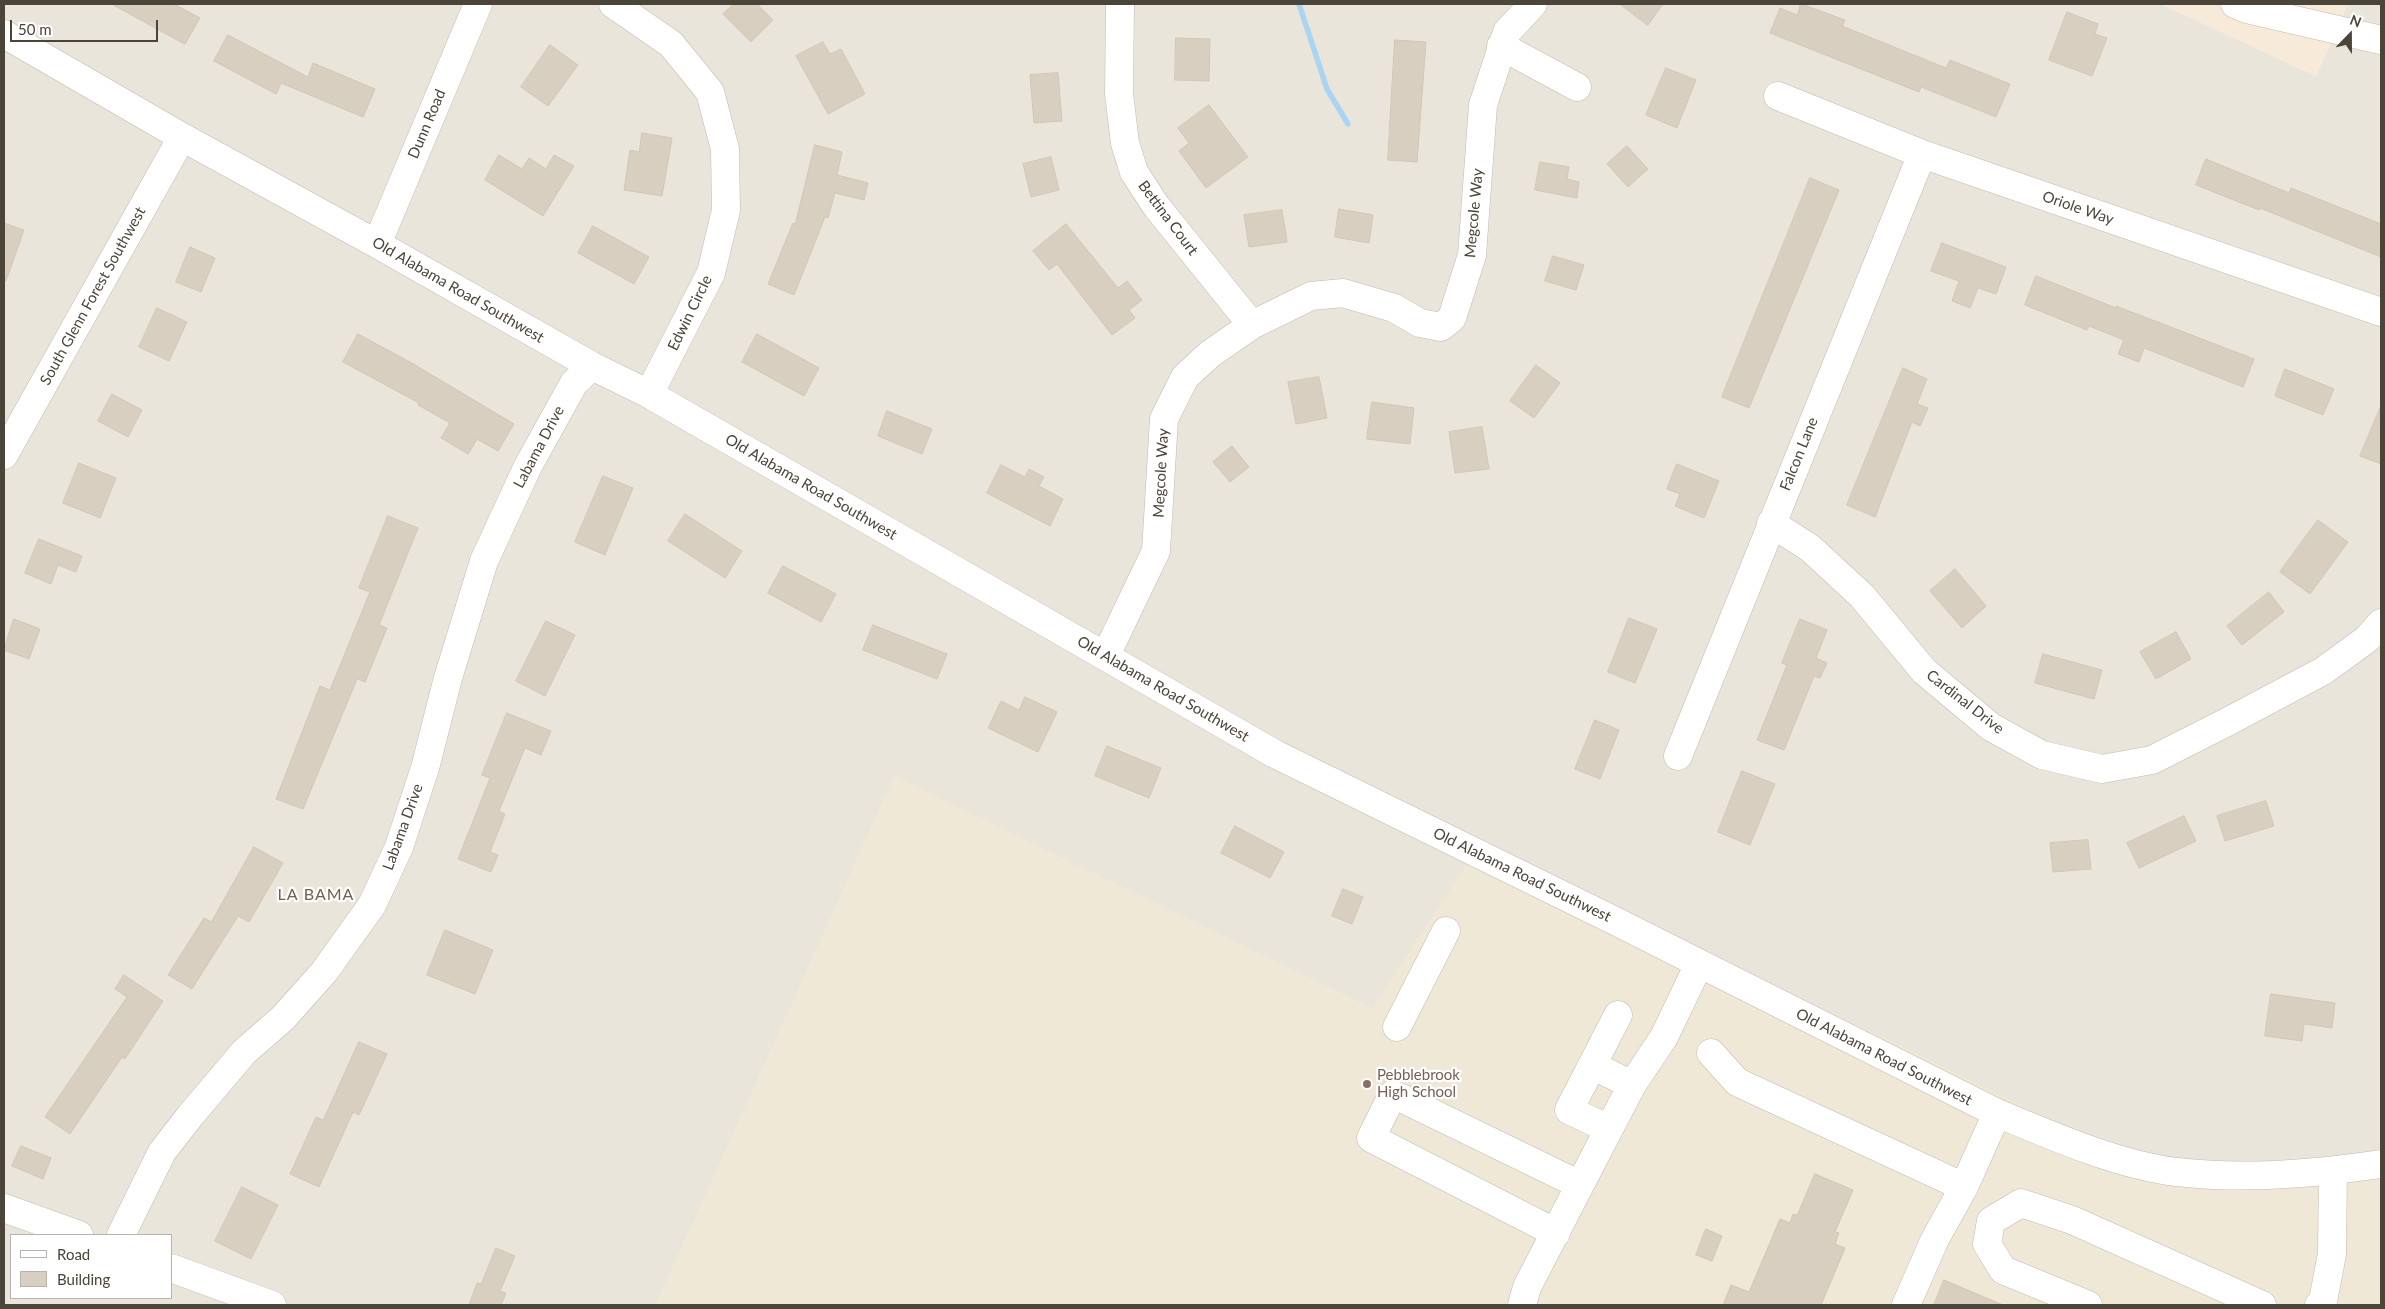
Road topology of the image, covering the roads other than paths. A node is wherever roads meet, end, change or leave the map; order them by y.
1 (478, 4) edge
2 (613, 4) edge
3 (1120, 4) edge
4 (1533, 4) edge
5 (2235, 4) edge
6 (4, 34) edge
7 (2381, 40) edge
8 (1501, 46) junction
9 (1577, 87) dead end
10 (1778, 96) dead end
11 (182, 137) junction
12 (1922, 154) junction
13 (377, 244) junction
14 (2381, 312) edge
15 (1252, 325) junction
16 (592, 366) junction
17 (649, 394) junction
18 (4, 455) edge
19 (1771, 523) junction
20 (2381, 623) edge
21 (1106, 655) junction
22 (1678, 756) dead end
23 (1446, 931) dead end
24 (1699, 964) junction
25 (1618, 1015) dead end
26 (1397, 1026) dead end
27 (1711, 1053) dead end
28 (1592, 1066) junction
29 (1632, 1085) junction
30 (1997, 1113) junction
31 (1609, 1129) junction
32 (2381, 1164) edge
33 (2332, 1171) junction
34 (1580, 1185) junction
35 (1964, 1187) junction
36 (4, 1208) edge
37 (1556, 1233) junction
38 (76, 1234) edge
39 (121, 1234) edge
40 (172, 1268) edge
41 (272, 1305) edge
42 (1522, 1305) edge
43 (1906, 1305) edge
44 (2088, 1305) edge
45 (2262, 1305) edge
46 (2319, 1305) edge

1 - 13 street, Dunn Road
2 - 17 street, Edwin Circle
3 - 15 street, Bettina Court
4 - 8 street, Megcole Way
5 - 7 street
6 - 11 street, Old Alabama Road Southwest
8 - 9 street
8 - 15 street, Megcole Way
10 - 12 street, Oriole Way
11 - 13 street, Old Alabama Road Southwest
11 - 18 street, South Glenn Forest Southwest
12 - 14 street, Oriole Way
12 - 19 street, Falcon Lane
13 - 16 street, Old Alabama Road Southwest
15 - 21 street, Megcole Way
16 - 17 street, Old Alabama Road Southwest
16 - 39 street, Labama Drive
17 - 21 street, Old Alabama Road Southwest
19 - 20 street, Cardinal Drive
19 - 22 street, Falcon Lane
21 - 24 street, Old Alabama Road Southwest
23 - 26 street
24 - 29 street
24 - 30 street, Old Alabama Road Southwest
25 - 28 street
27 - 35 street
28 - 29 street
28 - 31 street
29 - 31 street
30 - 33 street, Old Alabama Road Southwest
30 - 35 street
31 - 34 street
32 - 33 street, Old Alabama Road Southwest
33 - 46 street
34 - 37 street
34 - 37 street
35 - 43 street
36 - 38 street
37 - 42 street
40 - 41 street
44 - 45 street

